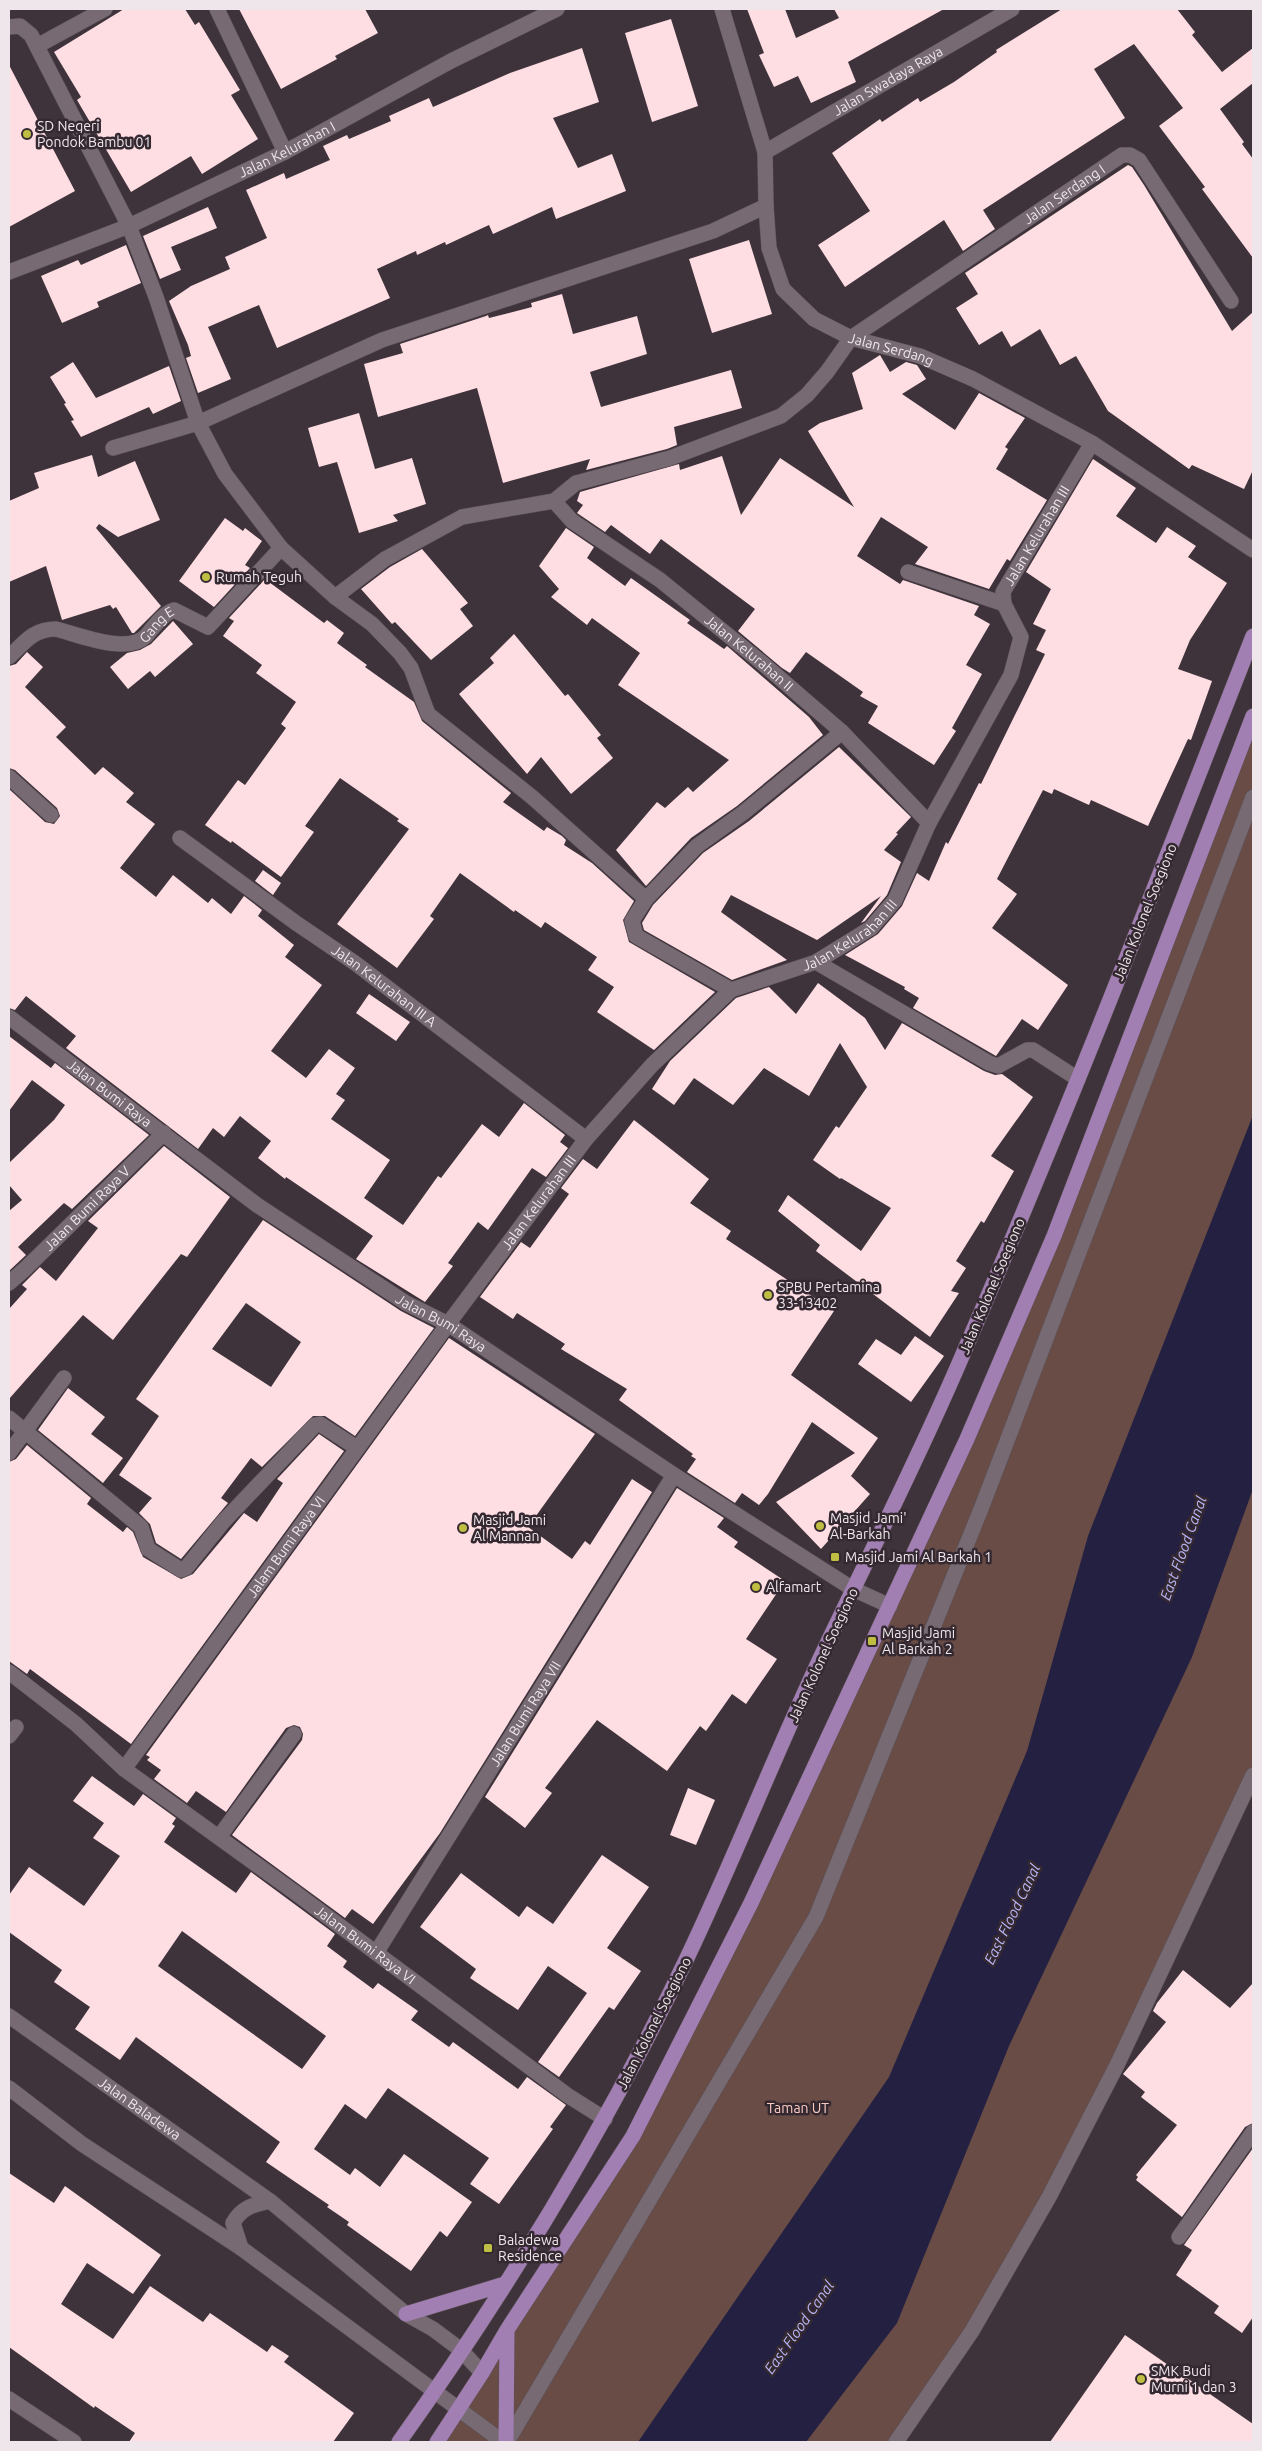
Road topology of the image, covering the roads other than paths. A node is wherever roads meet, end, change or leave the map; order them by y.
1 (105, 9) edge
2 (217, 9) edge
3 (557, 9) edge
4 (722, 9) edge
5 (1012, 9) edge
6 (9, 27) edge
7 (37, 46) junction
8 (286, 152) junction
9 (765, 152) junction
10 (766, 206) junction
11 (129, 226) junction
12 (9, 272) edge
13 (1231, 301) dead end
14 (851, 338) junction
15 (198, 422) junction
16 (1092, 444) junction
17 (113, 448) dead end
18 (554, 501) junction
19 (281, 548) junction
20 (1253, 550) edge
21 (908, 572) dead end
22 (335, 597) junction
23 (1004, 604) junction
24 (1253, 636) edge
25 (9, 657) edge
26 (1253, 716) edge
27 (842, 732) junction
28 (9, 777) edge
29 (1253, 796) edge
30 (52, 815) dead end
31 (929, 823) junction
32 (180, 838) dead end
33 (646, 899) junction
34 (816, 962) junction
35 (731, 990) junction
36 (9, 1017) edge
37 (1078, 1079) junction
38 (164, 1133) junction
39 (586, 1139) junction
40 (9, 1282) edge
41 (448, 1324) junction
42 (64, 1378) dead end
43 (9, 1418) edge
44 (25, 1431) junction
45 (357, 1448) junction
46 (9, 1453) edge
47 (674, 1475) junction
48 (853, 1589) junction
49 (890, 1606) junction
50 (9, 1672) edge
51 (294, 1734) dead end
52 (124, 1769) junction
53 (1253, 1775) edge
54 (219, 1837) junction
55 (376, 1952) junction
56 (9, 2016) edge
57 (9, 2088) edge
58 (606, 2119) junction
59 (1253, 2132) edge
60 (270, 2201) junction
61 (1179, 2237) dead end
62 (241, 2248) junction
63 (505, 2284) junction
64 (406, 2314) junction
65 (506, 2330) junction
66 (461, 2350) junction
67 (482, 2373) junction
68 (435, 2392) junction
69 (9, 2398) edge
70 (459, 2409) junction
71 (74, 2442) edge
72 (399, 2442) edge
73 (437, 2442) edge
74 (506, 2442) edge
75 (896, 2442) edge

1 - 7 street
2 - 8 street
3 - 8 street, Jalan Kelurahan I
4 - 9 street, Jalan Serdang
5 - 9 street, Jalan Swadaya Raya
6 - 7 street
7 - 11 street
8 - 11 street, Jalan Kelurahan I
9 - 10 street, Jalan Serdang
10 - 14 street, Jalan Serdang
10 - 15 street
11 - 12 street, Jalan Kelurahan I
11 - 15 street
13 - 14 street, Jalan Serdang I
14 - 16 street, Jalan Serdang
14 - 18 street
15 - 17 street
15 - 19 street
16 - 20 street, Jalan Serdang
16 - 23 street, Jalan Kelurahan III
18 - 22 street
18 - 27 street, Jalan Kelurahan II
19 - 22 street
19 - 25 street, Gang E
21 - 23 street
22 - 33 street
23 - 31 street, Jalan Kelurahan III
24 - 37 main road, Jalan Kolonel Soegiono
26 - 49 main road
27 - 31 street, Jalan Kelurahan II
27 - 33 street
28 - 30 street
29 - 74 street
31 - 34 street, Jalan Kelurahan III
32 - 39 street, Jalan Kelurahan III A
33 - 35 street
34 - 35 street, Jalan Kelurahan III
34 - 37 street
35 - 39 street, Jalan Kelurahan III
36 - 38 street, Jalan Bumi Raya
37 - 48 main road, Jalan Kolonel Soegiono
38 - 40 street, Jalan Bumi Raya V
38 - 41 street, Jalan Bumi Raya
39 - 41 street, Jalan Kelurahan III
41 - 45 street, Jalam Bumi Raya VI
41 - 47 street, Jalan Bumi Raya
42 - 44 street
43 - 44 street
44 - 45 street
44 - 46 street
45 - 52 street, Jalam Bumi Raya VI
47 - 48 street, Jalan Bumi Raya
47 - 55 street, Jalan Bumi Raya VII
48 - 49 street, Jalan Bumi Raya
48 - 58 main road, Jalan Kolonel Soegiono
49 - 65 main road
50 - 52 street, Jalam Bumi Raya VI
51 - 54 street
52 - 54 street, Jalam Bumi Raya VI
53 - 75 street
54 - 55 street, Jalam Bumi Raya VI
55 - 58 street, Jalam Bumi Raya VI
56 - 60 street, Jalan Baladewa
57 - 62 street
58 - 63 main road, Jalan Kolonel Soegiono
59 - 61 street
60 - 62 street
60 - 64 street, Jalan Baladewa
62 - 68 street
63 - 64 main road
63 - 66 main road, Jalan Kolonel Soegiono
64 - 66 street, Jalan Baladewa
65 - 67 main road
65 - 74 main road
66 - 67 street, Jalan Baladewa
66 - 68 main road, Jalan Kolonel Soegiono
67 - 70 main road
68 - 70 street
68 - 72 main road, Jalan Kolonel Soegiono
69 - 71 street
70 - 73 main road
70 - 74 street

